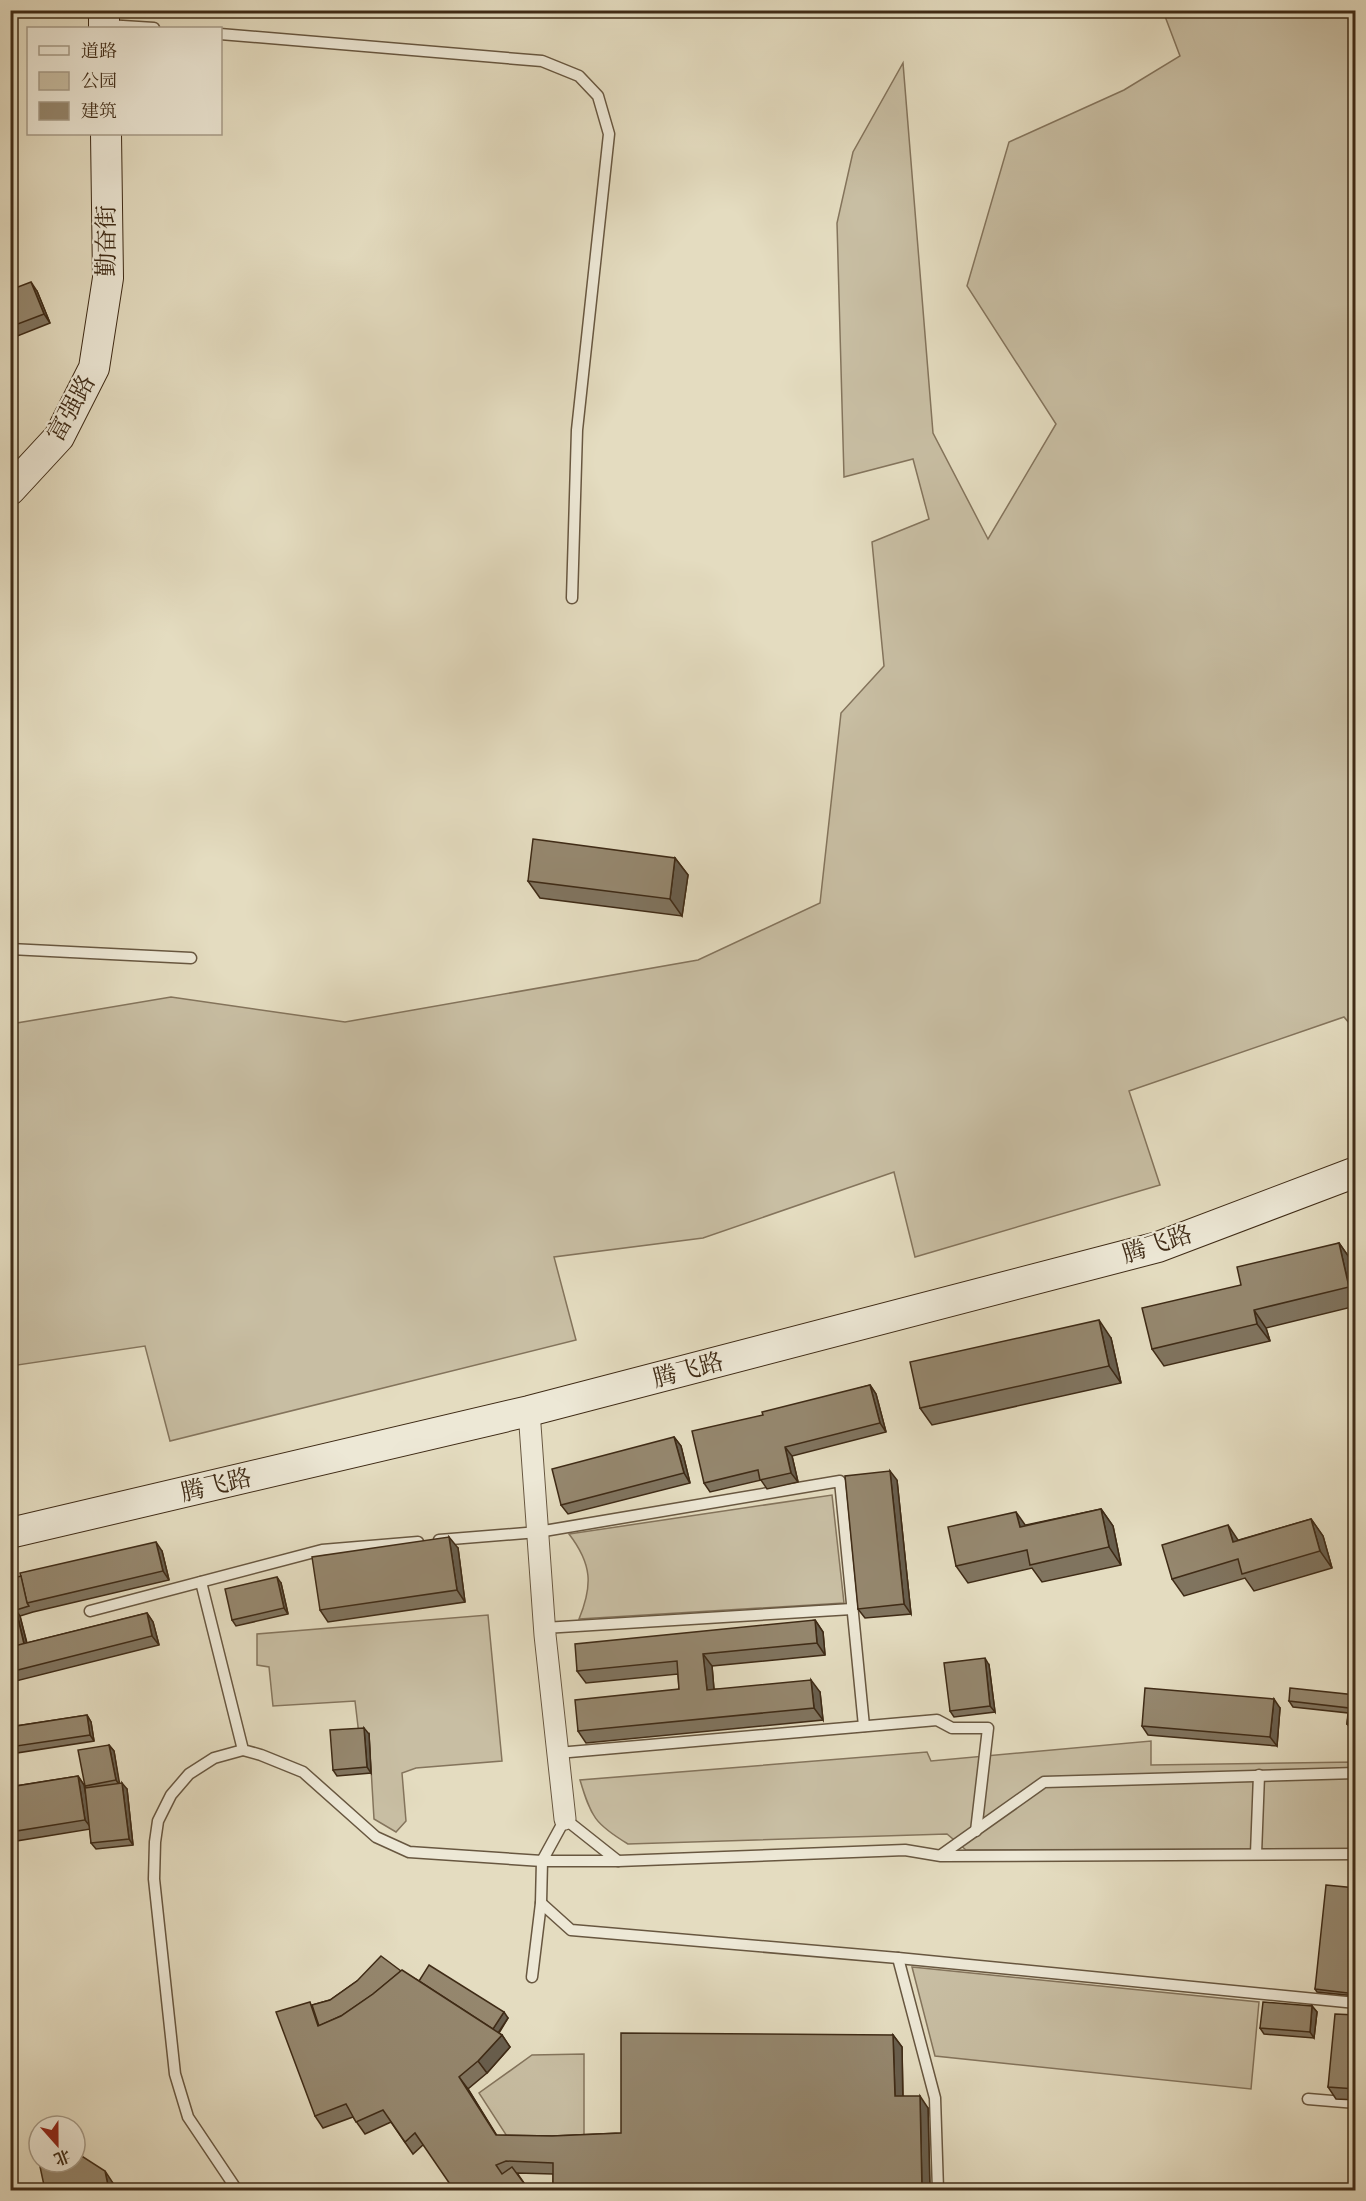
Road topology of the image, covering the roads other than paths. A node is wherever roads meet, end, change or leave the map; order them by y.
1 (104, 21) edge
2 (147, 27) edge
3 (222, 34) edge
4 (106, 135) edge
5 (97, 348) joint
6 (10, 489) edge
7 (572, 598) dead end
8 (10, 949) edge
9 (191, 957) dead end
10 (1356, 1172) edge
11 (529, 1411) junction
12 (538, 1532) junction
13 (10, 1533) edge
14 (201, 1582) junction
15 (852, 1609) junction
16 (90, 1611) dead end
17 (544, 1628) junction
18 (864, 1726) junction
19 (243, 1750) junction
20 (558, 1753) junction
21 (1356, 1773) edge
22 (1259, 1775) junction
23 (565, 1819) junction
24 (976, 1831) junction
25 (1256, 1854) junction
26 (1356, 1854) edge
27 (941, 1856) junction
28 (542, 1861) junction
29 (618, 1861) junction
30 (541, 1903) junction
31 (898, 1958) junction
32 (532, 1977) dead end
33 (1356, 2003) edge
34 (1308, 2099) dead end
35 (1356, 2103) edge
36 (237, 2190) edge
37 (938, 2190) edge

1 - 2 lane
3 - 7 lane
4 - 5 street, 勤奋街
5 - 6 street, 富强路
8 - 9 lane
10 - 11 street, 腾飞路
11 - 12 street
11 - 13 street, 腾飞路
12 - 14 lane
12 - 15 lane
12 - 17 street
14 - 16 lane
14 - 19 lane
15 - 17 lane
15 - 18 lane
17 - 20 street
18 - 20 lane
18 - 24 lane
19 - 28 lane
19 - 36 lane
20 - 23 street
21 - 22 lane
22 - 24 lane
22 - 25 lane
23 - 28 lane
23 - 29 lane
24 - 27 lane
25 - 26 lane
25 - 27 lane
27 - 29 lane
28 - 29 lane
28 - 30 lane
30 - 31 lane
30 - 32 lane
31 - 33 lane
31 - 37 lane
34 - 35 lane

